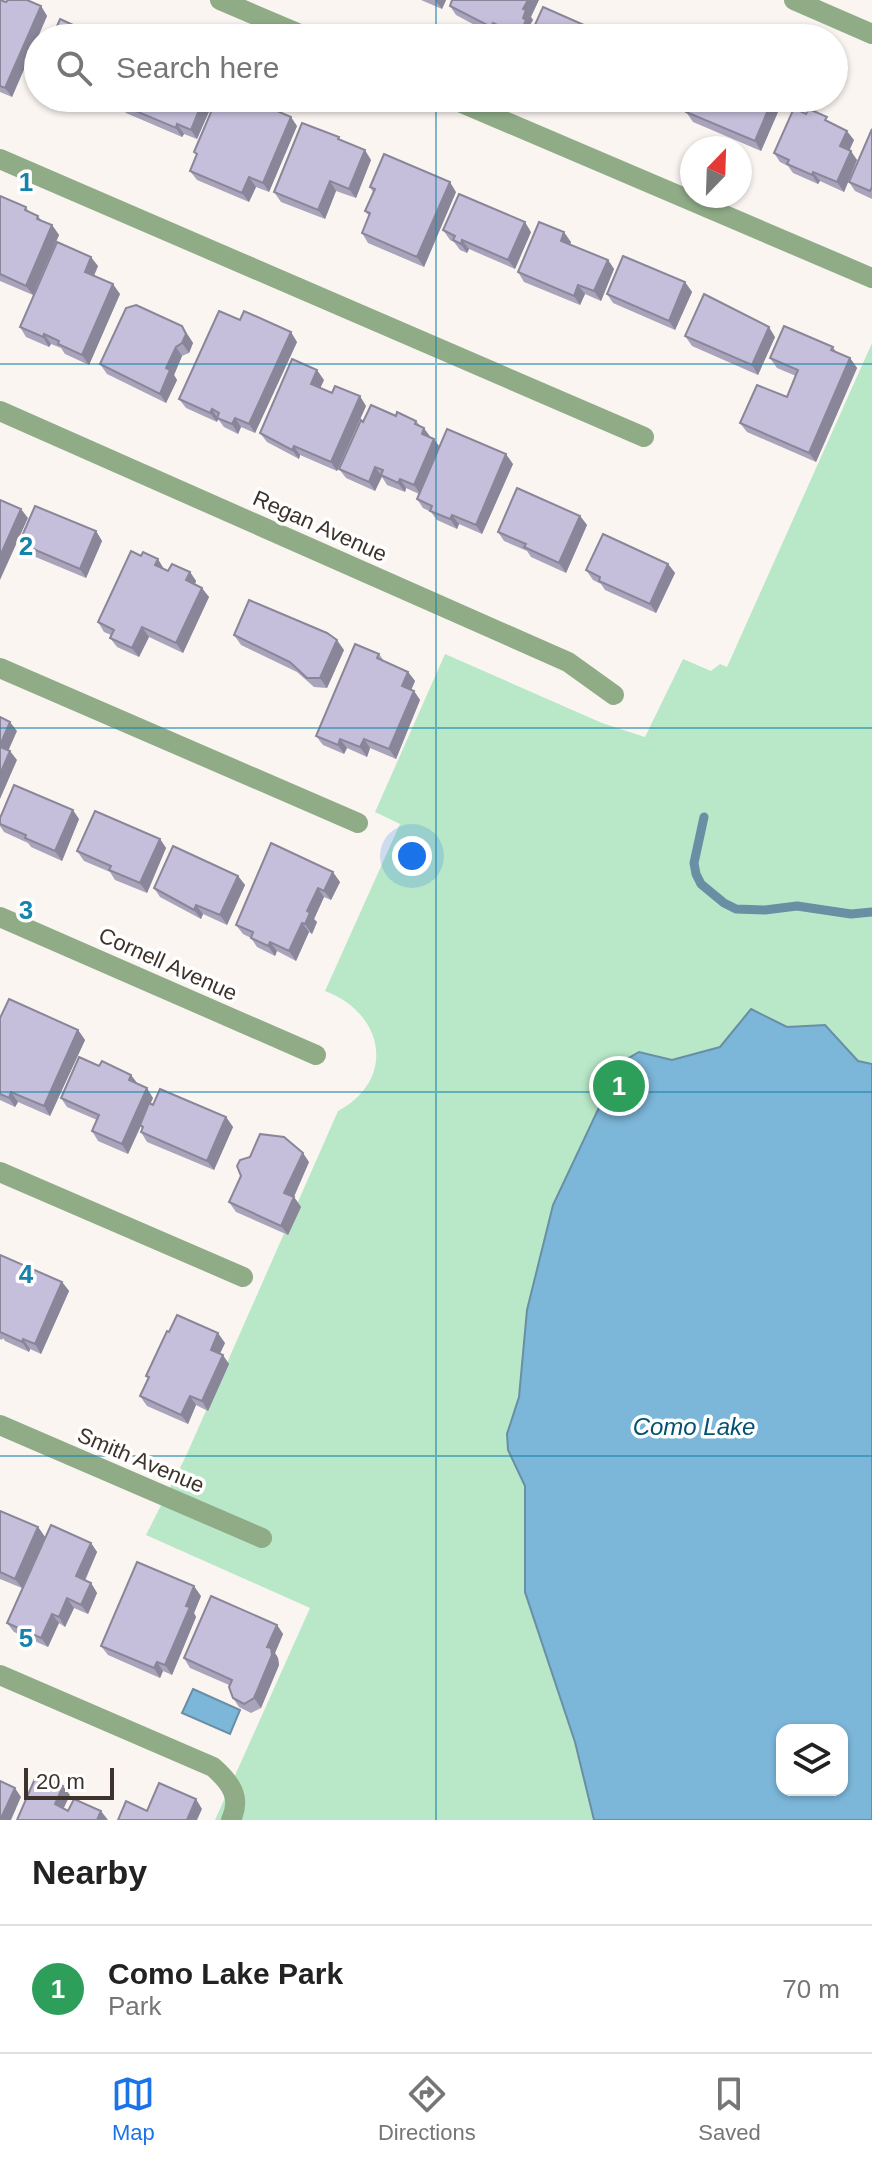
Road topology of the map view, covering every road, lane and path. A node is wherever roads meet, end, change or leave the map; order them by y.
1 (220, 0) edge
2 (794, 0) edge
3 (276, 24) edge
4 (872, 34) edge
5 (483, 112) edge
6 (0, 159) edge
7 (872, 278) edge
8 (0, 411) edge
9 (644, 437) dead end
10 (0, 668) edge
11 (614, 695) dead end
12 (358, 823) dead end
13 (0, 917) edge
14 (316, 1055) dead end
15 (0, 1172) edge
16 (243, 1277) dead end
17 (0, 1425) edge
18 (262, 1538) dead end
19 (0, 1675) edge
20 (231, 1820) edge

1 - 3 street
2 - 4 street
5 - 7 street
6 - 9 street
8 - 11 street, Regan Avenue
10 - 12 street
13 - 14 street, Cornell Avenue
15 - 16 street
17 - 18 street, Smith Avenue
19 - 20 street

